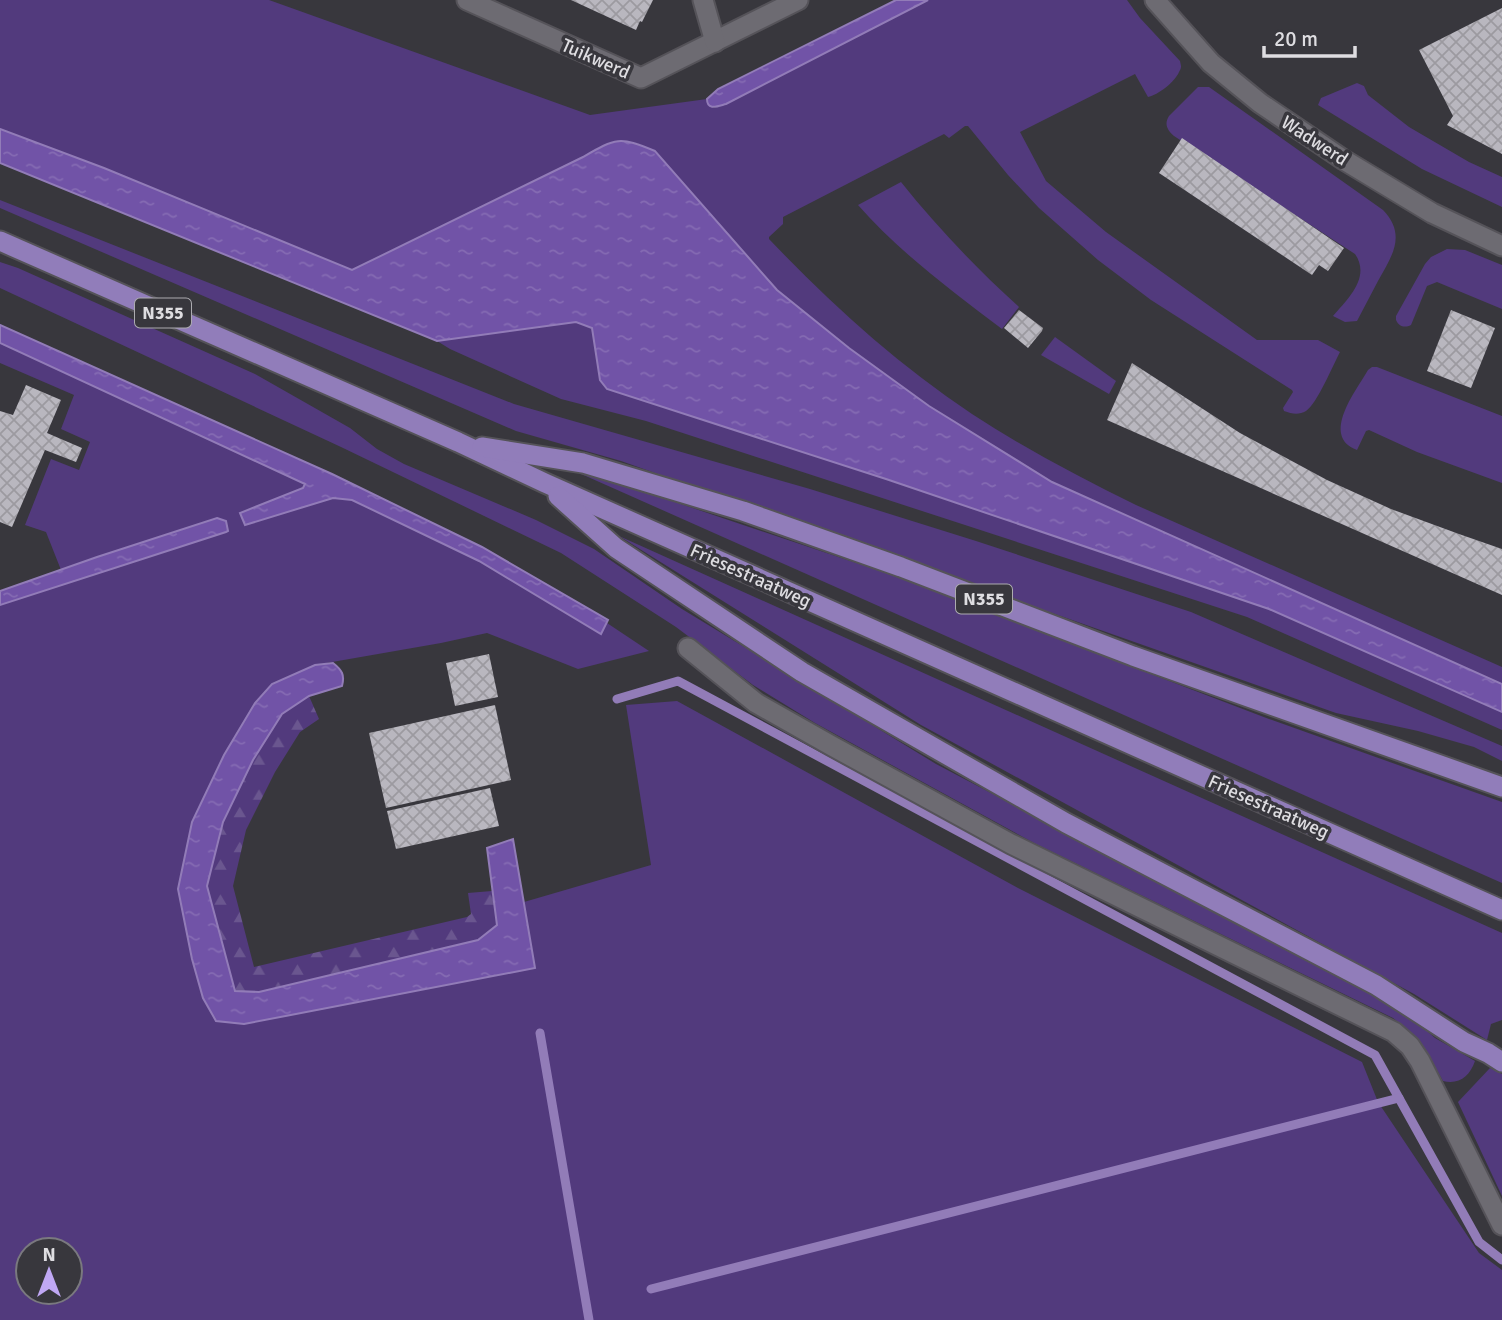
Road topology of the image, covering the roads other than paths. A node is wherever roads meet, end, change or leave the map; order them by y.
1 (467, 0) edge
2 (703, 0) edge
3 (798, 0) edge
4 (1155, 0) edge
5 (715, 42) junction
6 (0, 241) edge
7 (1502, 246) edge
8 (458, 442) junction
9 (545, 483) junction
10 (688, 648) dead end
11 (1502, 787) edge
12 (1502, 910) edge
13 (1502, 1062) edge
14 (1502, 1224) edge

1 - 5 street, Tuikwerd
2 - 5 street
3 - 5 street, Tuikwerd
4 - 7 street, Wadwerd
6 - 8 main road, Friesestraatweg / N355
8 - 9 main road, Friesestraatweg / N355
8 - 11 main road, N355
9 - 12 main road, Friesestraatweg / N355
9 - 13 main road, N355
10 - 14 street

